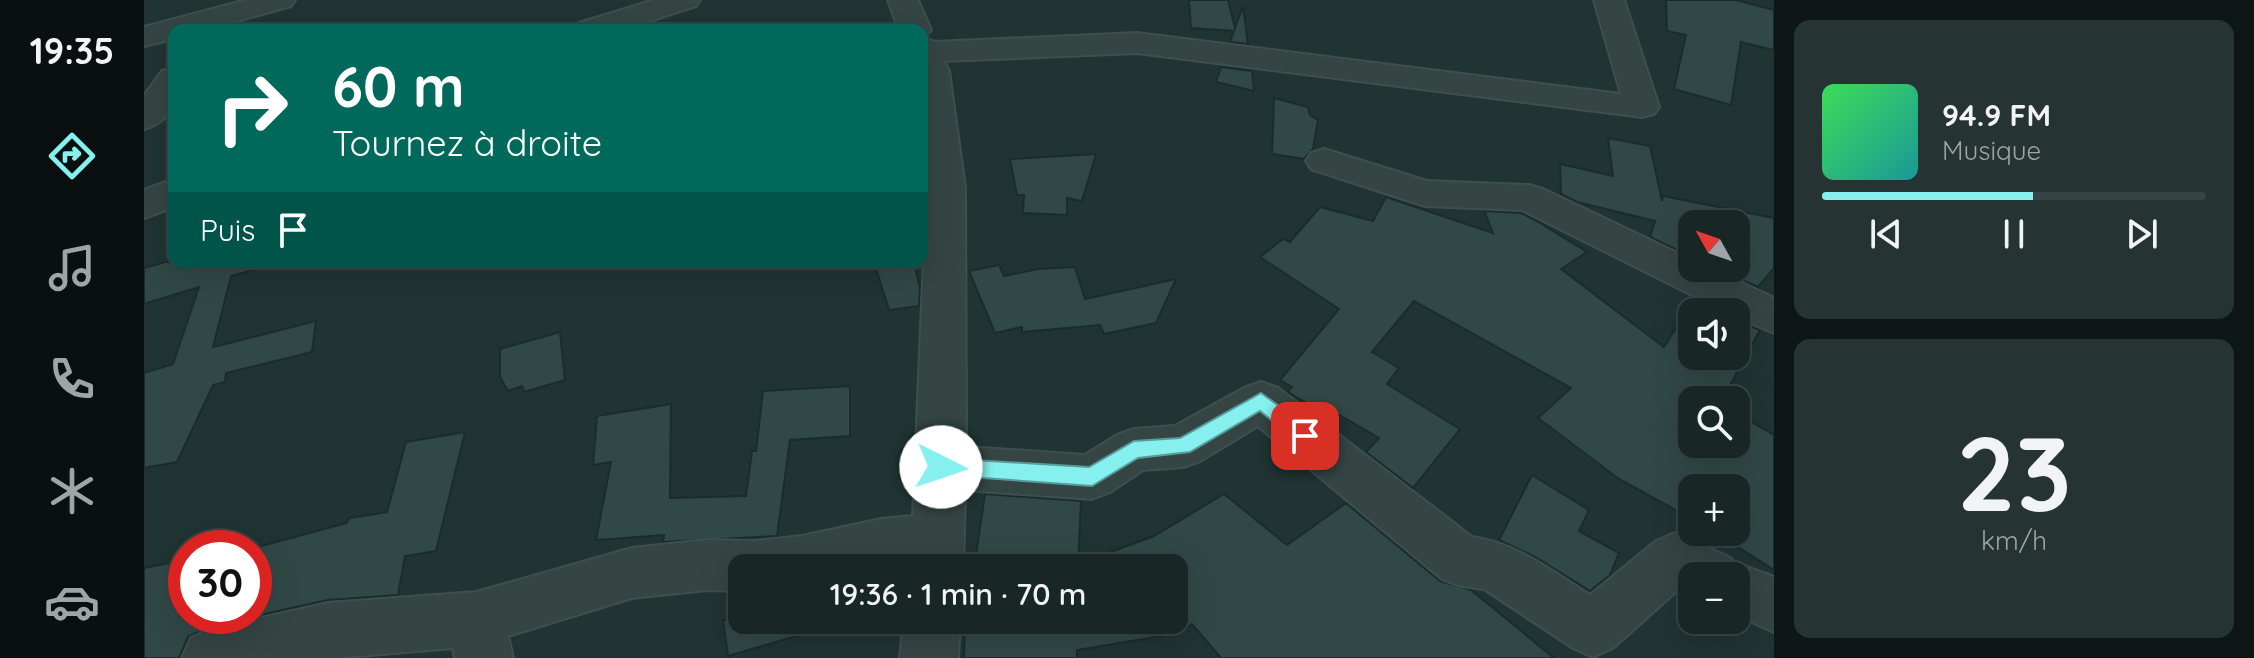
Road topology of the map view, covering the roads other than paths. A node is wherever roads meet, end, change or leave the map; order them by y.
1 (280, 0) edge
2 (685, 0) edge
3 (903, 0) edge
4 (1609, 0) edge
5 (183, 19) edge
6 (590, 19) edge
7 (912, 24) edge
8 (168, 26) edge
9 (144, 37) edge
10 (928, 43) edge
11 (928, 62) edge
12 (168, 90) edge
13 (144, 118) edge
14 (1324, 161) dead end
15 (168, 195) edge
16 (144, 205) edge
17 (1774, 317) edge
18 (941, 467) junction
19 (938, 553) edge
20 (1683, 562) edge
21 (1750, 594) edge
22 (1774, 605) edge
23 (931, 634) edge
24 (480, 639) edge
25 (211, 658) edge
26 (929, 658) edge

1 - 5 street
2 - 6 street
3 - 7 street
4 - 10 street
8 - 9 street
11 - 18 street
12 - 13 street
14 - 17 street
15 - 16 street
18 - 19 street
18 - 20 street
19 - 24 street
21 - 22 street
23 - 26 street
24 - 25 street

